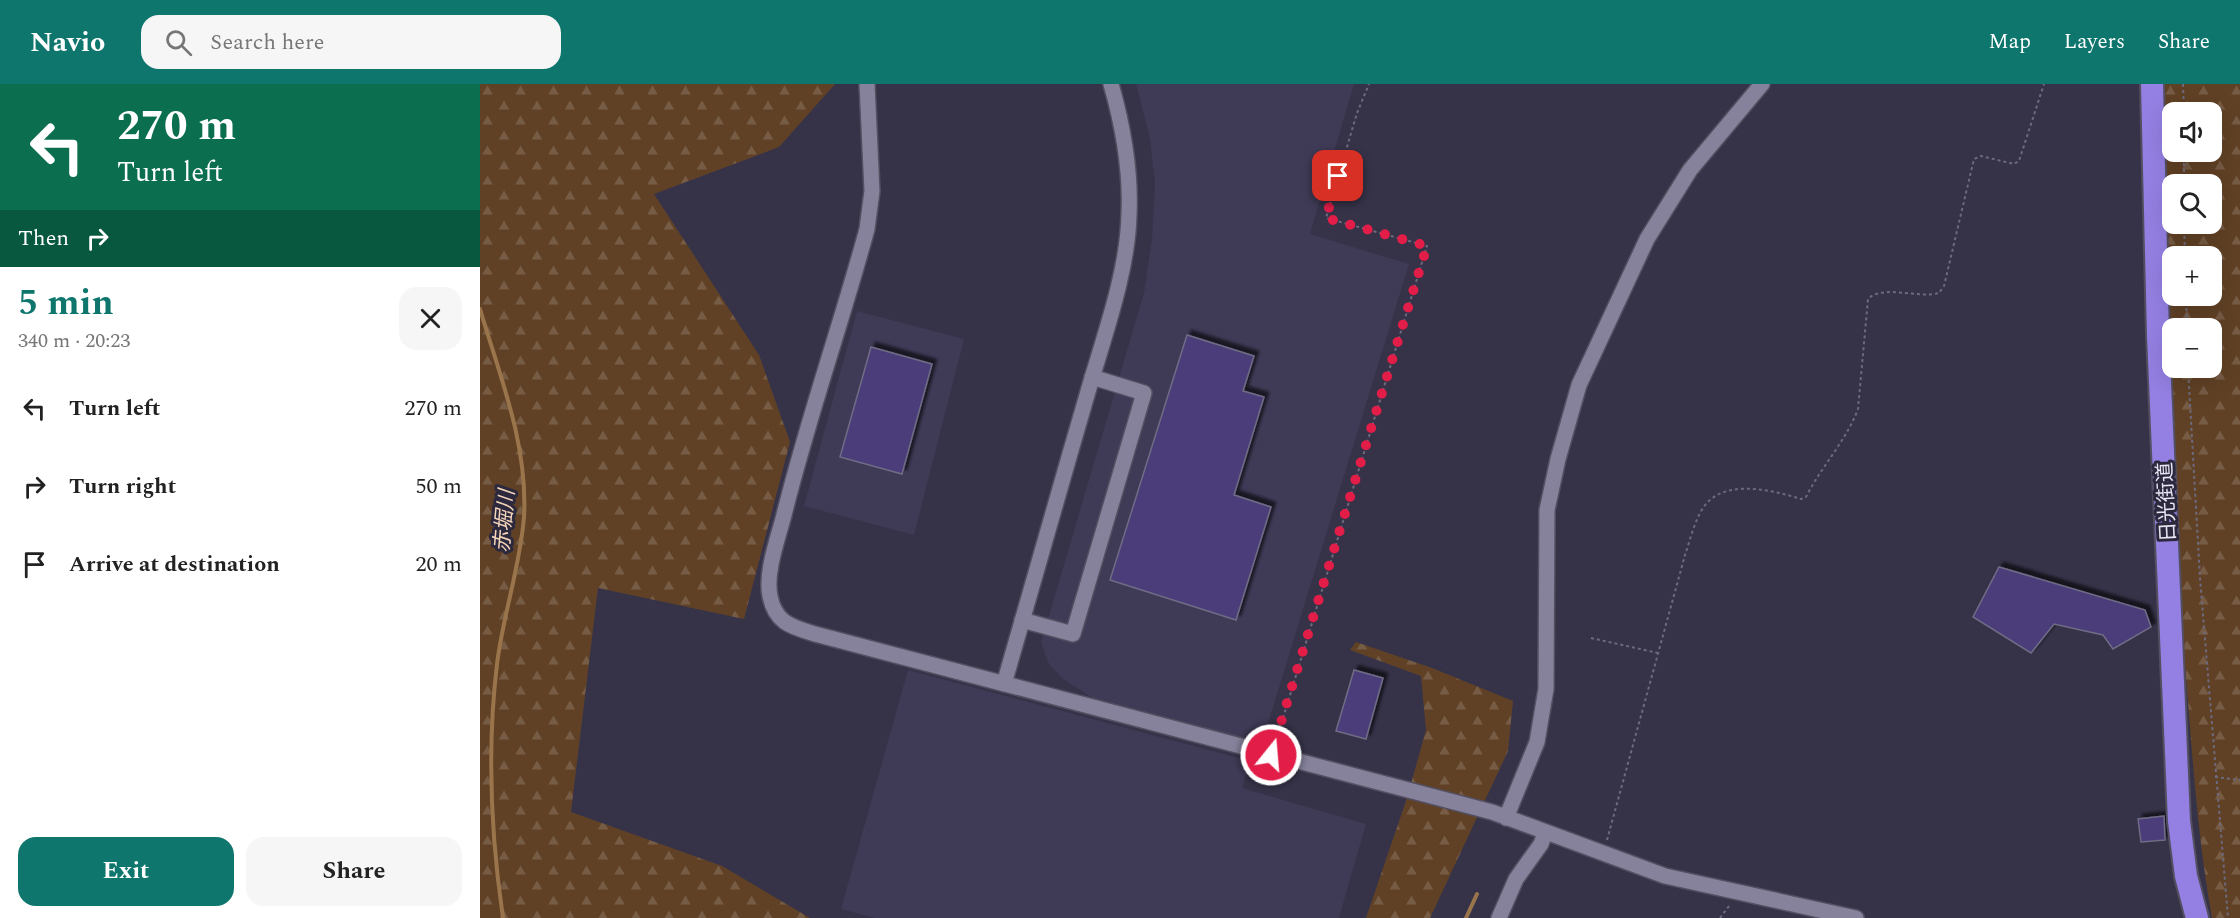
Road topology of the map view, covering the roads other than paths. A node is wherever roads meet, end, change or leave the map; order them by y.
1 (867, 84) edge
2 (1111, 84) edge
3 (1762, 84) edge
4 (2152, 84) edge
5 (1092, 377) junction
6 (1023, 620) junction
7 (1004, 684) junction
8 (1506, 818) junction
9 (1545, 833) junction
10 (1499, 918) edge
11 (1856, 918) edge
12 (2197, 918) edge

1 - 7 street
2 - 5 street
3 - 8 street
4 - 12 highway, 日光街道
5 - 6 street
5 - 6 street
6 - 7 street
7 - 8 street
8 - 9 street
9 - 10 street
9 - 11 street

